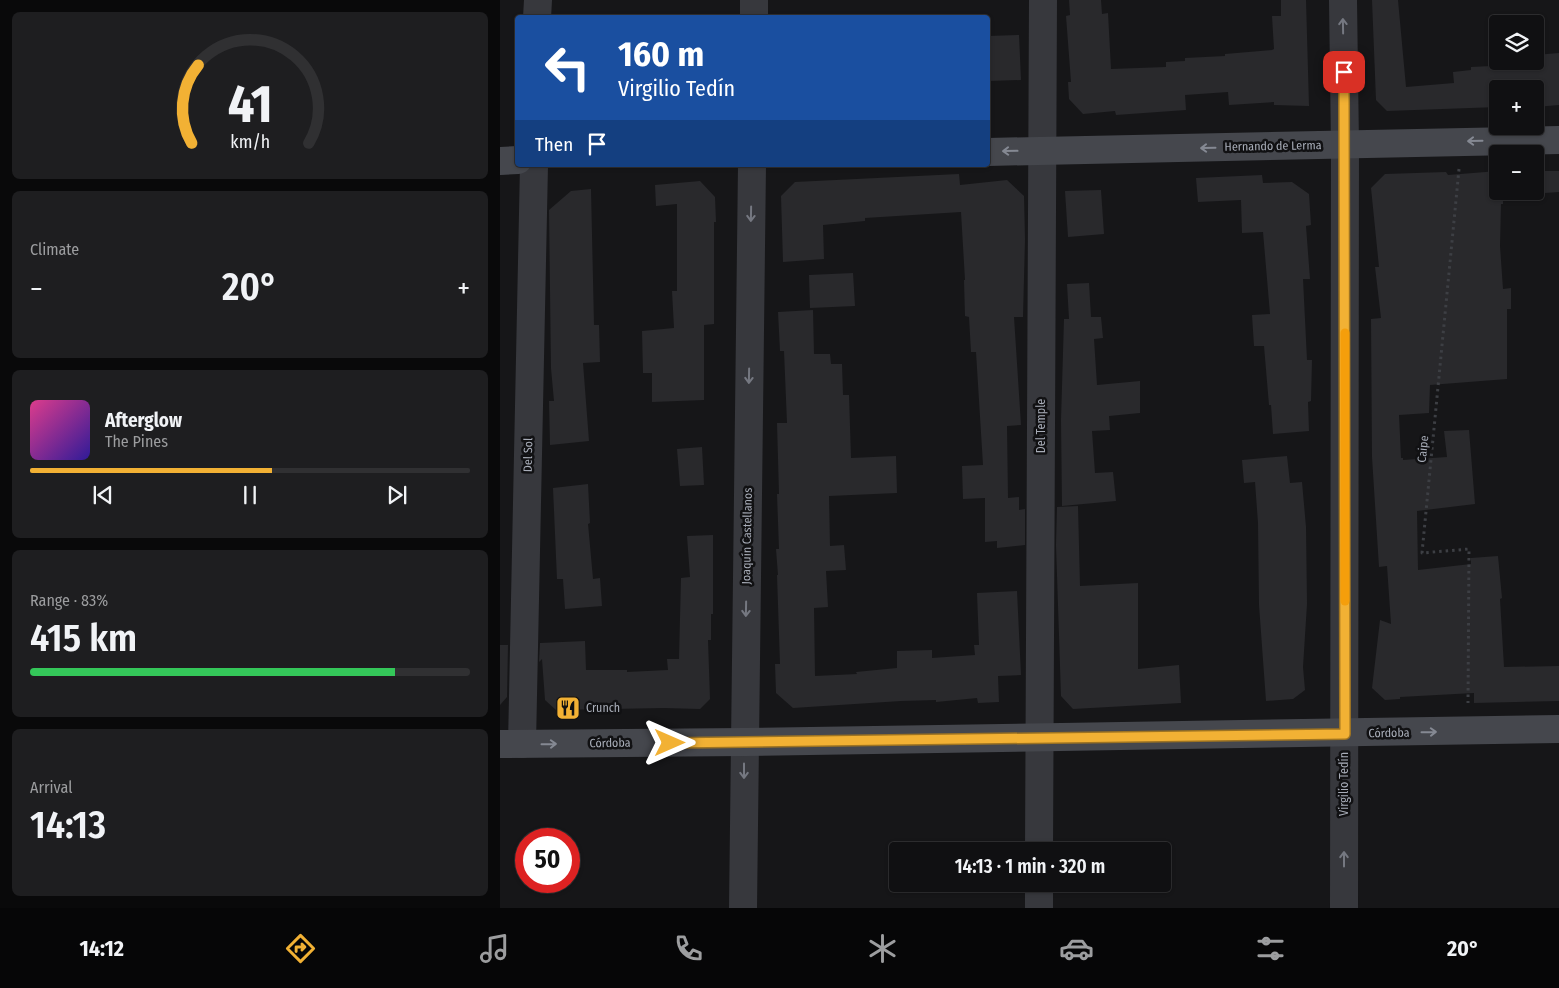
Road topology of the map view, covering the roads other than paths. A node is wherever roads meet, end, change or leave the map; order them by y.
1 (538, 0) edge
2 (754, 0) edge
3 (1043, 0) edge
4 (1343, 0) edge
5 (537, 15) edge
6 (754, 15) edge
7 (1559, 140) edge
8 (1345, 145) junction
9 (1042, 151) junction
10 (990, 152) edge
11 (515, 160) edge
12 (500, 161) edge
13 (534, 167) edge
14 (752, 167) edge
15 (1559, 729) edge
16 (1345, 734) junction
17 (1039, 737) junction
18 (744, 742) junction
19 (511, 744) edge
20 (1039, 842) edge
21 (1039, 892) edge
22 (743, 908) edge
23 (1038, 908) edge
24 (1344, 908) edge

1 - 5 street
2 - 6 street
3 - 9 street, Del Temple
8 -> 4 street, Virgilio Tedín
7 -> 8 main road, Hernando de Lerma
8 -> 9 main road, Hernando de Lerma
8 - 16 street, Virgilio Tedín
9 -> 10 main road, Hernando de Lerma
9 - 17 street, Del Temple
11 - 12 main road
13 - 19 street, Del Sol
14 -> 18 street, Joaquín Castellanos
16 -> 15 main road, Córdoba
16 - 17 main road, Córdoba
24 -> 16 street, Virgilio Tedín
17 - 18 main road, Córdoba
17 - 20 street, Del Temple
19 -> 18 main road, Córdoba
18 -> 22 street, Joaquín Castellanos
21 - 23 street

